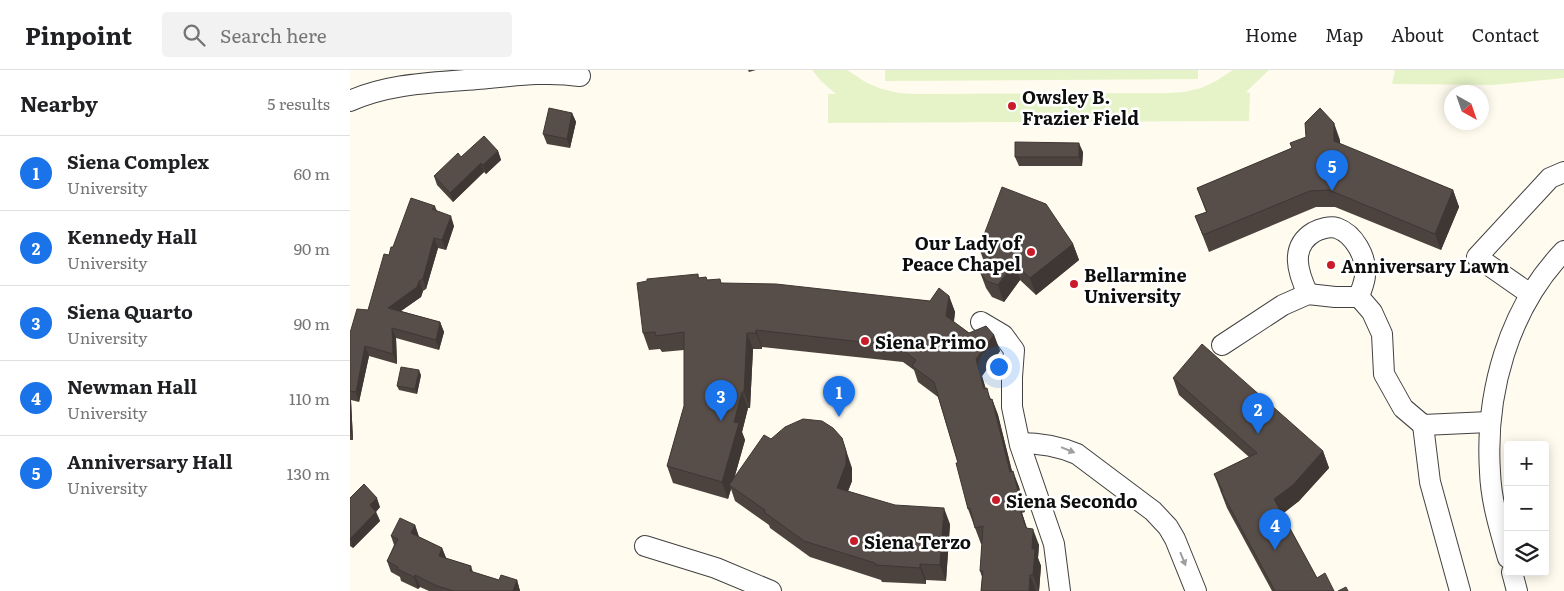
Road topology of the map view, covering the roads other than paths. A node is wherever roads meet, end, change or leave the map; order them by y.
1 (580, 76) dead end
2 (350, 101) edge
3 (1564, 172) edge
4 (1564, 251) edge
5 (1308, 294) junction
6 (1530, 294) junction
7 (1359, 297) junction
8 (981, 322) dead end
9 (1222, 345) dead end
10 (1489, 422) junction
11 (1423, 425) junction
12 (1020, 443) junction
13 (1504, 543) edge
14 (645, 546) dead end
15 (1513, 576) edge
16 (771, 591) edge
17 (1060, 591) edge
18 (1196, 591) edge
19 (1460, 591) edge
20 (1517, 591) edge

1 - 2 street
3 - 6 street
4 - 6 street
5 - 7 street
5 - 7 street
5 - 9 street
6 - 10 street
7 - 11 street
8 - 12 street
10 - 11 street
10 - 13 street
11 - 19 street
12 - 17 street
12 -> 18 street
14 - 16 street
15 - 20 street

